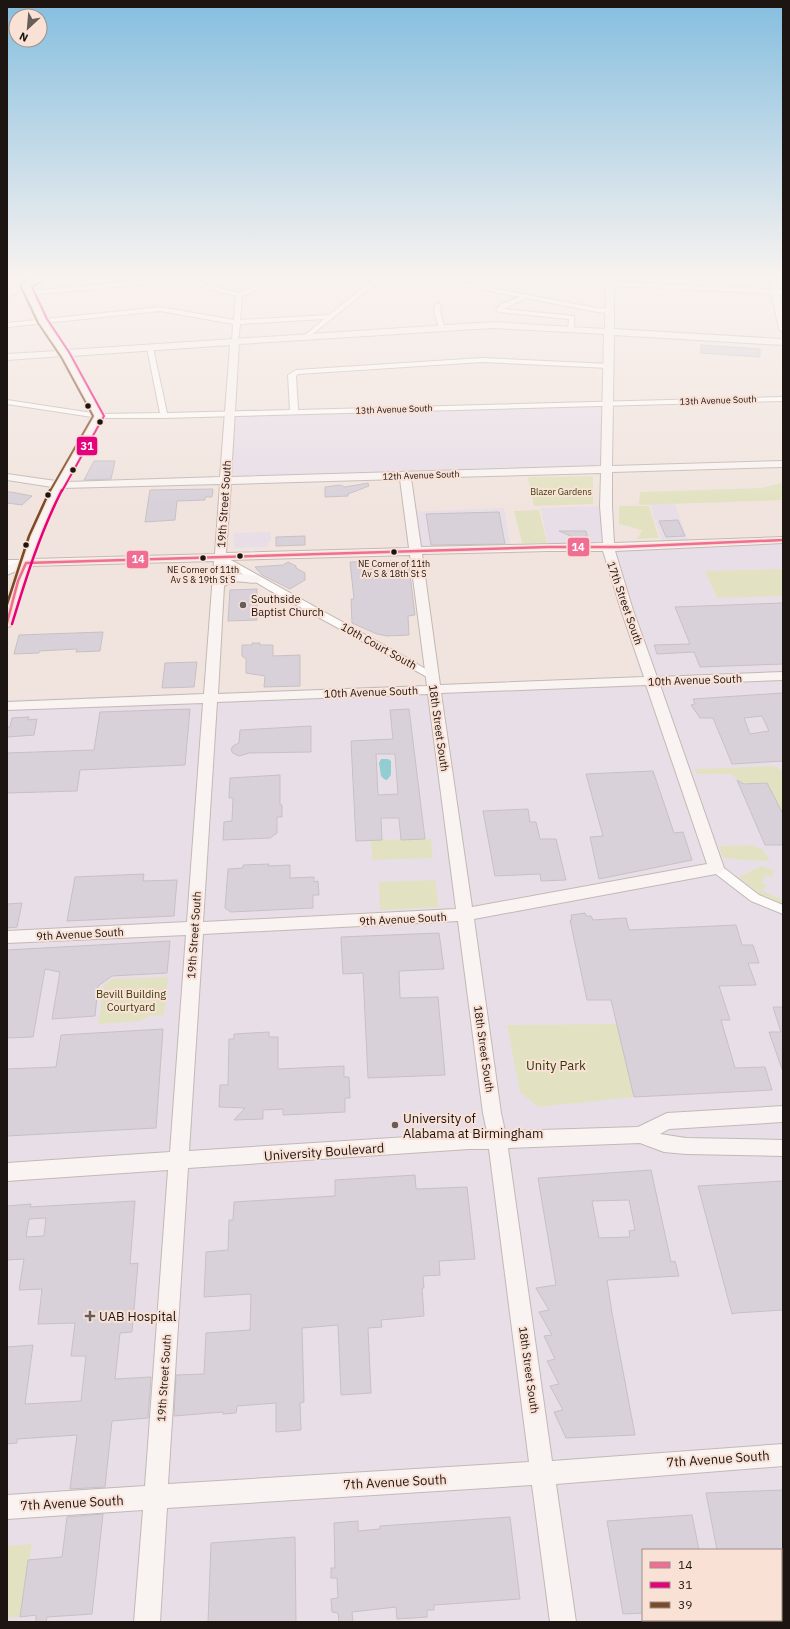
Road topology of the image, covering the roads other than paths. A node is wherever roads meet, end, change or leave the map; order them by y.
1 (79, 353) edge
2 (151, 353) edge
3 (234, 353) edge
4 (608, 353) edge
5 (65, 354) junction
6 (7, 357) edge
7 (608, 366) junction
8 (783, 398) edge
9 (7, 402) edge
10 (608, 403) junction
11 (294, 412) junction
12 (230, 414) junction
13 (99, 416) junction
14 (164, 416) junction
15 (783, 464) edge
16 (606, 469) junction
17 (405, 476) junction
18 (7, 477) edge
19 (226, 481) junction
20 (60, 486) junction
21 (783, 540) edge
22 (608, 547) junction
23 (415, 551) junction
24 (220, 557) junction
25 (7, 563) edge
26 (26, 563) junction
27 (7, 571) edge
28 (255, 579) junction
29 (218, 585) junction
30 (7, 623) edge
31 (783, 676) edge
32 (652, 681) junction
33 (433, 683) junction
34 (210, 699) junction
35 (7, 706) edge
36 (716, 868) junction
37 (783, 910) edge
38 (465, 915) junction
39 (195, 928) junction
40 (7, 937) edge
41 (783, 1114) edge
42 (640, 1135) junction
43 (498, 1141) junction
44 (783, 1148) edge
45 (178, 1162) junction
46 (7, 1172) edge
47 (783, 1455) edge
48 (542, 1473) junction
49 (155, 1498) junction
50 (7, 1507) edge
51 (146, 1622) edge
52 (563, 1622) edge

1 - 5 street
2 - 14 street
3 - 12 street, 19th Street South
4 - 7 street, 17th Street South
5 - 6 street
5 - 13 street
7 - 10 street, 17th Street South
7 - 11 street
8 - 10 street, 13th Avenue South
9 - 13 street, 13th Avenue South
10 - 11 street, 13th Avenue South
10 - 16 street, 17th Street South
11 - 12 street, 13th Avenue South
12 - 14 street, 13th Avenue South
12 - 19 street, 19th Street South
13 - 14 street, 13th Avenue South
13 - 20 street
15 - 16 street, 12th Avenue South
16 - 17 street, 12th Avenue South
16 - 22 street, 17th Street South
17 - 19 street, 12th Avenue South
17 - 23 street, 18th Street South
18 - 20 street, 12th Avenue South
19 - 20 street, 12th Avenue South
19 - 24 street, 19th Street South
20 - 26 street
21 - 22 street
22 - 23 street
22 - 32 street, 17th Street South
23 - 24 street
23 - 33 street, 18th Street South
24 - 26 street
24 - 28 street, 10th Court South
24 - 29 street, 19th Street South
25 - 26 street
26 - 27 street
26 - 30 street
28 - 29 street
28 - 33 street, 10th Court South
29 - 34 street, 19th Street South
31 - 32 street, 10th Avenue South
32 - 33 street, 10th Avenue South
32 - 36 street, 17th Street South
33 - 34 street, 10th Avenue South
33 - 38 street, 18th Street South
34 - 35 street, 10th Avenue South
34 - 39 street, 19th Street South
36 - 37 street
36 - 38 street, 9th Avenue South
38 - 39 street, 9th Avenue South
38 - 43 street, 18th Street South
39 - 40 street, 9th Avenue South
39 - 45 street, 19th Street South
41 - 42 street, University Boulevard
42 - 43 street, University Boulevard
42 - 44 street, University Boulevard
43 - 45 street, University Boulevard
43 - 48 street, 18th Street South
45 - 46 street, University Boulevard
45 - 49 street, 19th Street South
47 - 48 street, 7th Avenue South
48 - 49 street, 7th Avenue South
48 - 52 street, 18th Street South
49 - 50 street, 7th Avenue South
49 - 51 street, 19th Street South

